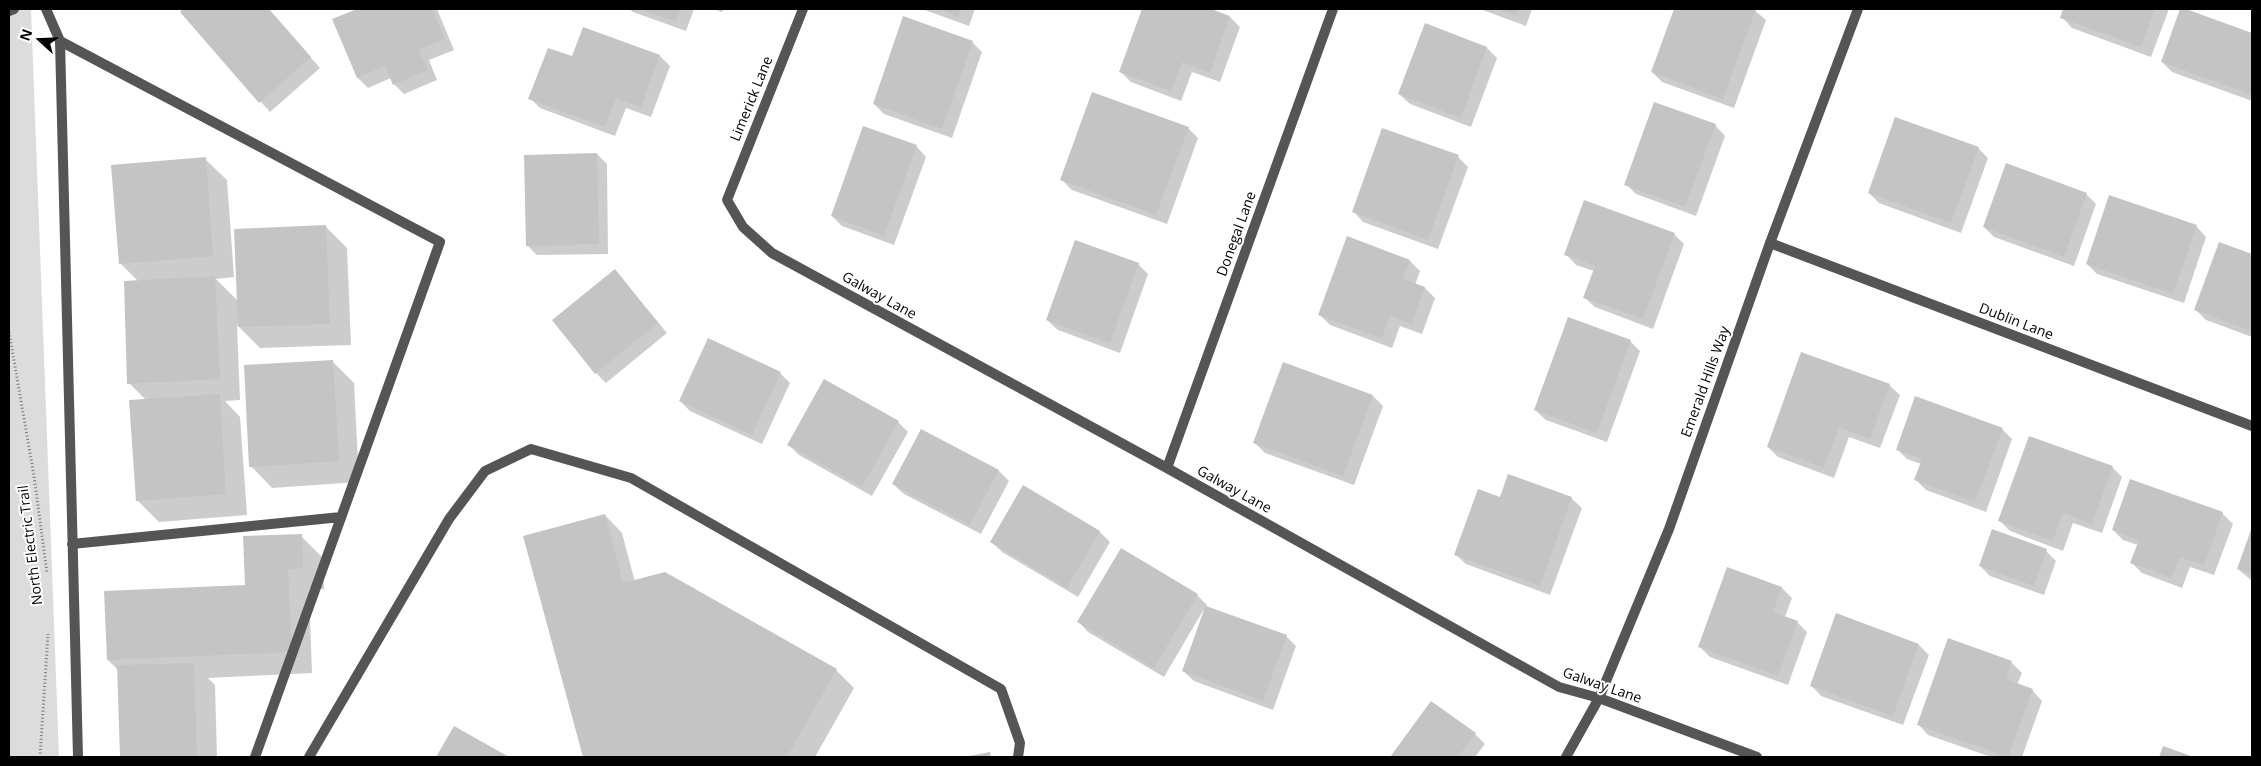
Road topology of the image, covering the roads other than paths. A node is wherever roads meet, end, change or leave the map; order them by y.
1 (14, 9) edge
2 (46, 9) edge
3 (802, 9) edge
4 (1333, 9) edge
5 (1858, 9) edge
6 (9, 11) edge
7 (60, 41) junction
8 (727, 200) joint
9 (1770, 243) junction
10 (2252, 426) edge
11 (1167, 468) junction
12 (341, 517) junction
13 (72, 544) junction
14 (1599, 698) junction
15 (78, 757) edge
16 (255, 757) edge
17 (309, 757) edge
18 (1018, 757) edge
19 (1566, 757) edge
20 (1757, 757) edge

1 - 6 street
2 - 7 street
3 - 8 street, Limerick Lane
4 - 11 street, Donegal Lane
5 - 9 street, Emerald Hills Way
7 - 12 street
7 - 13 street
8 - 11 street, Galway Lane
9 - 10 street, Dublin Lane
9 - 14 street, Emerald Hills Way
11 - 14 street, Galway Lane
12 - 13 street
12 - 16 street
13 - 15 street
14 - 19 street, Emerald Hills Way
14 - 20 street, Galway Lane
17 - 18 street

